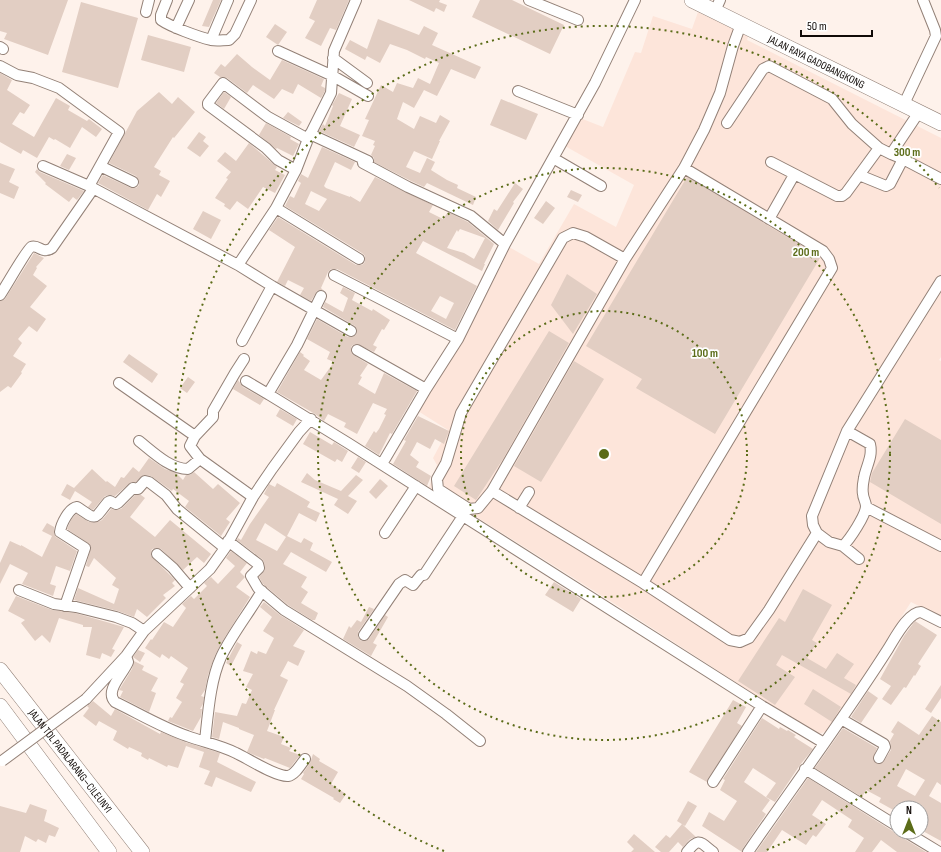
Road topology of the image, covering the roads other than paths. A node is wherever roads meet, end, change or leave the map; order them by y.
1 (149, 0) edge
2 (167, 0) edge
3 (189, 0) edge
4 (228, 0) edge
5 (251, 0) edge
6 (356, 0) edge
7 (529, 0) edge
8 (635, 0) edge
9 (692, 0) edge
10 (923, 0) edge
11 (554, 4) edge
12 (718, 6) edge
13 (146, 12) dead end
14 (578, 20) dead end
15 (741, 24) junction
16 (176, 28) junction
17 (211, 40) junction
18 (278, 50) dead end
19 (333, 58) junction
20 (0, 66) edge
21 (332, 76) junction
22 (367, 83) dead end
23 (518, 91) dead end
24 (368, 96) dead end
25 (904, 104) junction
26 (919, 112) junction
27 (578, 115) junction
28 (727, 122) dead end
29 (941, 123) edge
30 (309, 136) junction
31 (878, 148) junction
32 (891, 154) junction
33 (553, 158) junction
34 (363, 159) junction
35 (903, 159) junction
36 (771, 162) dead end
37 (376, 165) dead end
38 (43, 166) dead end
39 (100, 166) junction
40 (684, 168) junction
41 (296, 170) junction
42 (794, 175) junction
43 (859, 175) junction
44 (941, 179) edge
45 (133, 182) dead end
46 (601, 186) dead end
47 (91, 187) junction
48 (276, 208) junction
49 (769, 219) junction
50 (505, 244) junction
51 (359, 259) dead end
52 (626, 259) junction
53 (238, 264) junction
54 (334, 275) dead end
55 (941, 281) edge
56 (272, 286) junction
57 (0, 295) edge
58 (321, 296) dead end
59 (314, 311) junction
60 (351, 331) dead end
61 (458, 339) junction
62 (242, 341) dead end
63 (358, 350) dead end
64 (244, 360) dead end
65 (246, 381) dead end
66 (119, 384) dead end
67 (426, 389) junction
68 (268, 394) junction
69 (311, 419) junction
70 (847, 431) junction
71 (195, 436) junction
72 (139, 441) dead end
73 (200, 459) junction
74 (382, 464) junction
75 (416, 486) junction
76 (492, 491) junction
77 (529, 492) dead end
78 (253, 496) junction
79 (866, 507) junction
80 (519, 508) junction
81 (463, 516) junction
82 (385, 533) dead end
83 (817, 533) junction
84 (226, 544) junction
85 (842, 546) junction
86 (941, 546) edge
87 (157, 554) dead end
88 (859, 559) dead end
89 (643, 583) junction
90 (190, 588) junction
91 (19, 590) dead end
92 (262, 591) junction
93 (66, 606) junction
94 (941, 622) edge
95 (144, 631) junction
96 (364, 635) dead end
97 (126, 656) junction
98 (0, 670) edge
99 (0, 706) edge
100 (762, 706) junction
101 (841, 719) junction
102 (205, 741) junction
103 (480, 741) dead end
104 (824, 743) junction
105 (879, 758) dead end
106 (305, 759) dead end
107 (1, 762) edge
108 (805, 769) junction
109 (713, 782) dead end
110 (889, 821) edge
111 (919, 840) edge
112 (936, 851) edge
113 (109, 852) edge
114 (142, 852) edge
115 (687, 852) edge
116 (713, 852) edge
117 (748, 852) edge

1 - 13 street
2 - 16 street
3 - 16 street
4 - 17 street
5 - 17 street
6 - 19 street
7 - 11 street
8 - 27 street
9 - 12 highway, JALAN RAYA GADOBANGKONG
10 - 25 street
11 - 14 street
12 - 15 highway, JALAN RAYA GADOBANGKONG
15 - 25 highway, JALAN RAYA GADOBANGKONG
15 - 40 street
16 - 17 street
18 - 21 street
19 - 21 street
19 - 22 street
20 - 39 street
21 - 24 street
21 - 30 street
23 - 27 street
25 - 26 highway, JALAN RAYA GADOBANGKONG
26 - 29 highway, JALAN RAYA GADOBANGKONG
26 - 32 street
27 - 33 street
28 - 31 street
30 - 34 street
30 - 41 street
30 - 41 street
31 - 32 street
31 - 43 street
32 - 35 street
33 - 46 street
33 - 50 street
34 - 37 street
34 - 50 street
35 - 43 street
35 - 44 street
36 - 42 street
38 - 47 street
39 - 45 street
39 - 47 street
40 - 49 street
40 - 52 street
41 - 48 street
42 - 43 street
42 - 49 street
47 - 53 street
47 - 57 street
48 - 51 street
48 - 53 street
49 - 89 street
50 - 61 street
52 - 76 street
52 - 76 street
53 - 56 street
54 - 61 street
55 - 70 street
56 - 59 street
56 - 62 street
58 - 59 street
59 - 60 street
59 - 68 street
61 - 67 street
63 - 67 street
64 - 71 street
65 - 68 street
66 - 71 street
67 - 74 street
68 - 69 street
69 - 74 street
69 - 78 street
70 - 79 street
70 - 83 street
71 - 73 street
72 - 73 street
73 - 78 street
74 - 75 street
75 - 81 street
75 - 82 street
76 - 80 street
77 - 80 street
78 - 84 street
79 - 85 street
79 - 86 street
80 - 89 street
81 - 96 street
81 - 100 street
83 - 85 street
83 - 89 street
84 - 90 street
84 - 92 street
84 - 93 street
85 - 88 street
87 - 90 street
90 - 95 street
91 - 93 street
92 - 102 street
92 - 103 street
93 - 95 street
94 - 101 street
95 - 97 street
97 - 102 street
97 - 107 street, bridge
98 - 114 highway, JALAN TOL PADALARANG–CILEUNYI
99 - 113 highway, JALAN TOL PADALARANG–CILEUNYI
100 - 104 street
100 - 109 street
101 - 104 street
101 - 105 street
102 - 106 street
104 - 108 street
108 - 110 street
108 - 117 street
111 - 112 street
115 - 116 street

